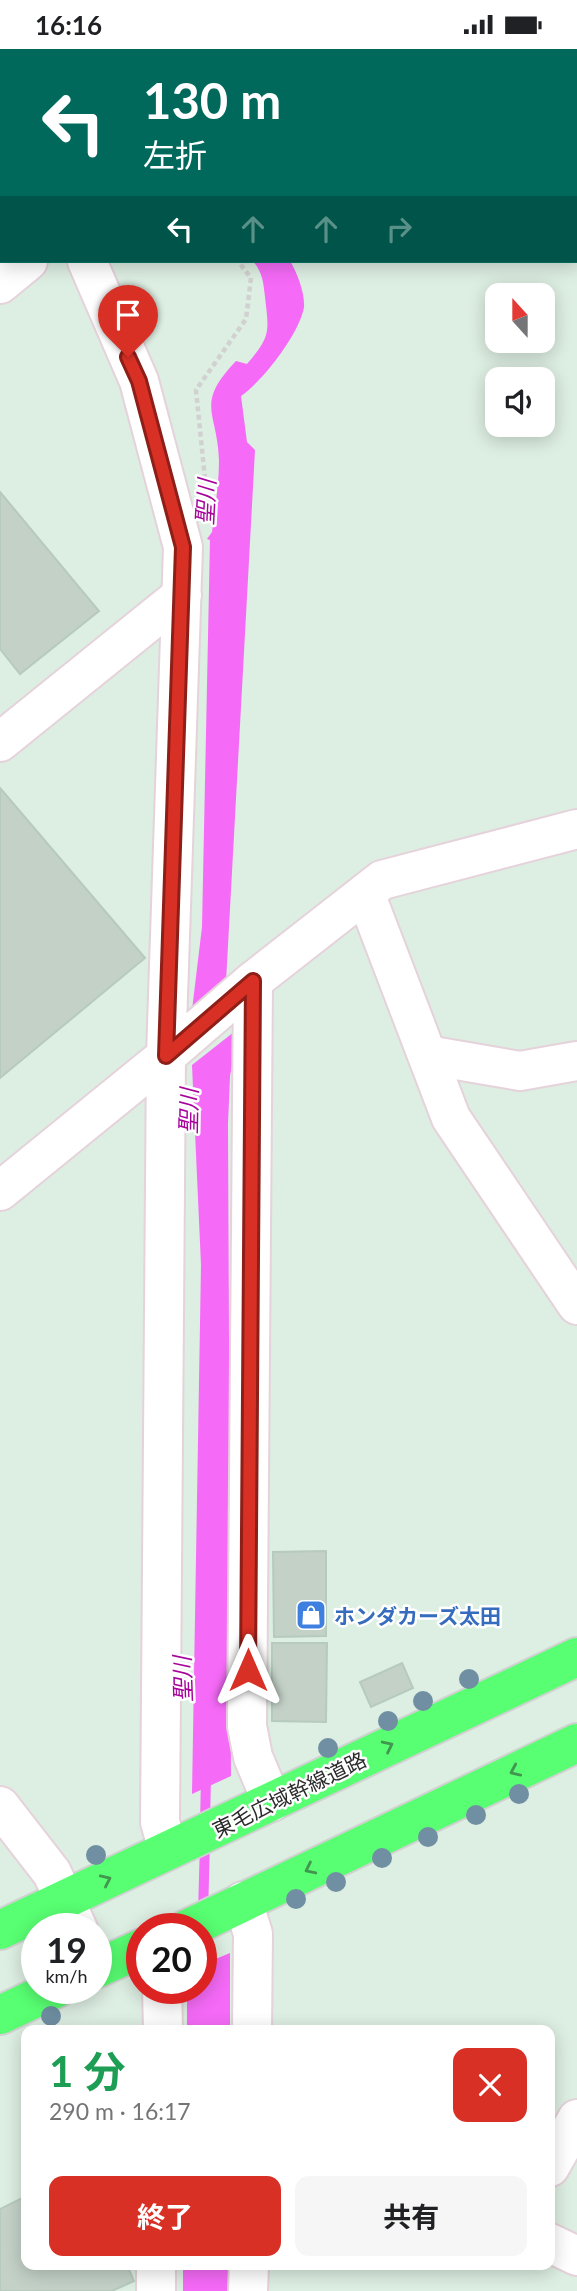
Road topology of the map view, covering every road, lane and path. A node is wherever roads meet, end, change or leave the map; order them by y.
1 (26, 263) edge
2 (88, 263) edge
3 (240, 263) edge
4 (0, 284) edge
5 (202, 490) dead end
6 (181, 595) junction
7 (0, 742) edge
8 (577, 829) edge
9 (365, 894) junction
10 (243, 990) junction
11 (178, 1046) junction
12 (427, 1055) junction
13 (577, 1061) edge
14 (0, 1191) edge
15 (577, 1305) edge
16 (577, 1657) edge
17 (577, 1743) edge
18 (0, 1806) edge
19 (255, 1810) junction
20 (174, 1848) junction
21 (240, 1903) junction
22 (71, 1913) edge
23 (74, 1913) edge
24 (217, 1914) edge
25 (21, 1925) edge
26 (0, 1930) edge
27 (23, 2004) edge
28 (162, 2004) edge
29 (0, 2015) edge
30 (163, 2025) edge
31 (252, 2025) edge
32 (577, 2119) edge
33 (555, 2158) edge
34 (555, 2245) edge
35 (577, 2256) edge
36 (156, 2270) edge
37 (249, 2270) edge
38 (156, 2291) edge
39 (248, 2291) edge

1 - 4 street
2 - 6 street
3 - 5 path
6 - 7 street
6 - 11 street
8 - 9 street
9 - 10 street
9 - 12 street
10 - 11 street
10 - 19 street
11 - 14 street
11 - 20 street
12 - 13 street
12 - 15 street
19 -> 16 highway, 東毛広域幹線道路
17 -> 21 highway
18 - 22 street
19 - 20 highway, 東毛広域幹線道路
23 -> 20 highway, 東毛広域幹線道路
21 - 24 highway
21 - 31 street
25 - 26 highway, 東毛広域幹線道路
27 - 29 highway
28 - 30 street
32 - 33 street
34 - 35 street
36 - 38 street
37 - 39 street

